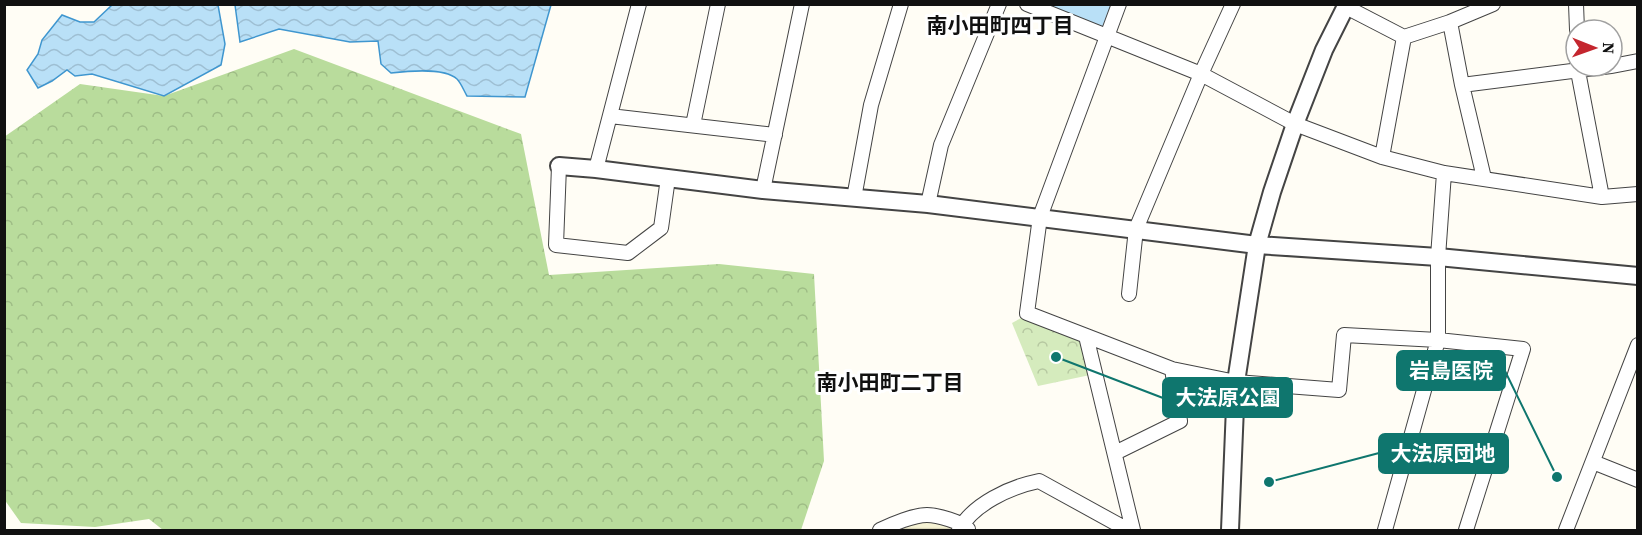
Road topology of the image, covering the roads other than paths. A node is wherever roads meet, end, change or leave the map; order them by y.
1 (639, 4) edge
2 (718, 4) edge
3 (802, 4) edge
4 (901, 4) edge
5 (999, 4) edge
6 (1027, 4) edge
7 (1119, 4) edge
8 (1233, 4) edge
9 (1493, 4) edge
10 (1347, 6) edge
11 (1450, 22) junction
12 (1108, 37) junction
13 (1404, 38) junction
14 (1564, 71) edge
15 (1201, 74) junction
16 (1580, 78) edge
17 (1461, 85) junction
18 (610, 116) junction
19 (1295, 124) junction
20 (693, 125) junction
21 (775, 135) junction
22 (1382, 157) junction
23 (559, 166) joint
24 (596, 169) junction
25 (1444, 173) junction
26 (668, 178) junction
27 (1484, 178) junction
28 (763, 190) junction
29 (1638, 194) edge
30 (1602, 197) junction
31 (855, 198) junction
32 (928, 204) junction
33 (1040, 217) junction
34 (1136, 229) junction
35 (1257, 245) junction
36 (1438, 257) junction
37 (1638, 276) edge
38 (1129, 294) dead end
39 (1086, 336) junction
40 (1438, 340) junction
41 (1638, 345) edge
42 (1172, 369) junction
43 (1236, 382) junction
44 (1115, 453) junction
45 (1593, 462) junction
46 (1638, 480) edge
47 (964, 528) edge
48 (1469, 530) edge
49 (880, 531) edge
50 (1128, 531) edge
51 (1133, 531) edge
52 (1230, 531) edge
53 (1385, 531) edge
54 (1566, 531) edge

1 - 18 street
2 - 20 street
3 - 21 street
4 - 31 street
5 - 32 street
6 - 12 street
7 - 12 street
8 - 15 street
9 - 11 street
10 - 13 street
10 - 19 street
11 - 13 street
11 - 17 street
12 - 15 street
12 - 33 street
13 - 22 street
14 - 17 street
15 - 19 street
15 - 34 street
16 - 30 street
17 - 27 street
18 - 20 street
18 - 24 street
19 - 22 street
19 - 35 street
20 - 21 street
21 - 28 street
22 - 25 street
23 - 24 street
23 - 26 street
24 - 26 street
25 - 27 street
25 - 36 street
26 - 28 street
27 - 30 street
28 - 31 street
29 - 30 street
31 - 32 street
32 - 33 street
33 - 34 street
33 - 39 street
34 - 35 street
34 - 38 street
35 - 36 street
35 - 43 street
36 - 37 street
36 - 40 street
39 - 42 street
39 - 44 street
40 - 43 street
40 - 48 street
40 - 53 street
41 - 45 street
42 - 43 street
42 - 44 street
43 - 52 street
44 - 51 street
45 - 46 street
45 - 54 street
47 - 49 street
47 - 50 street

